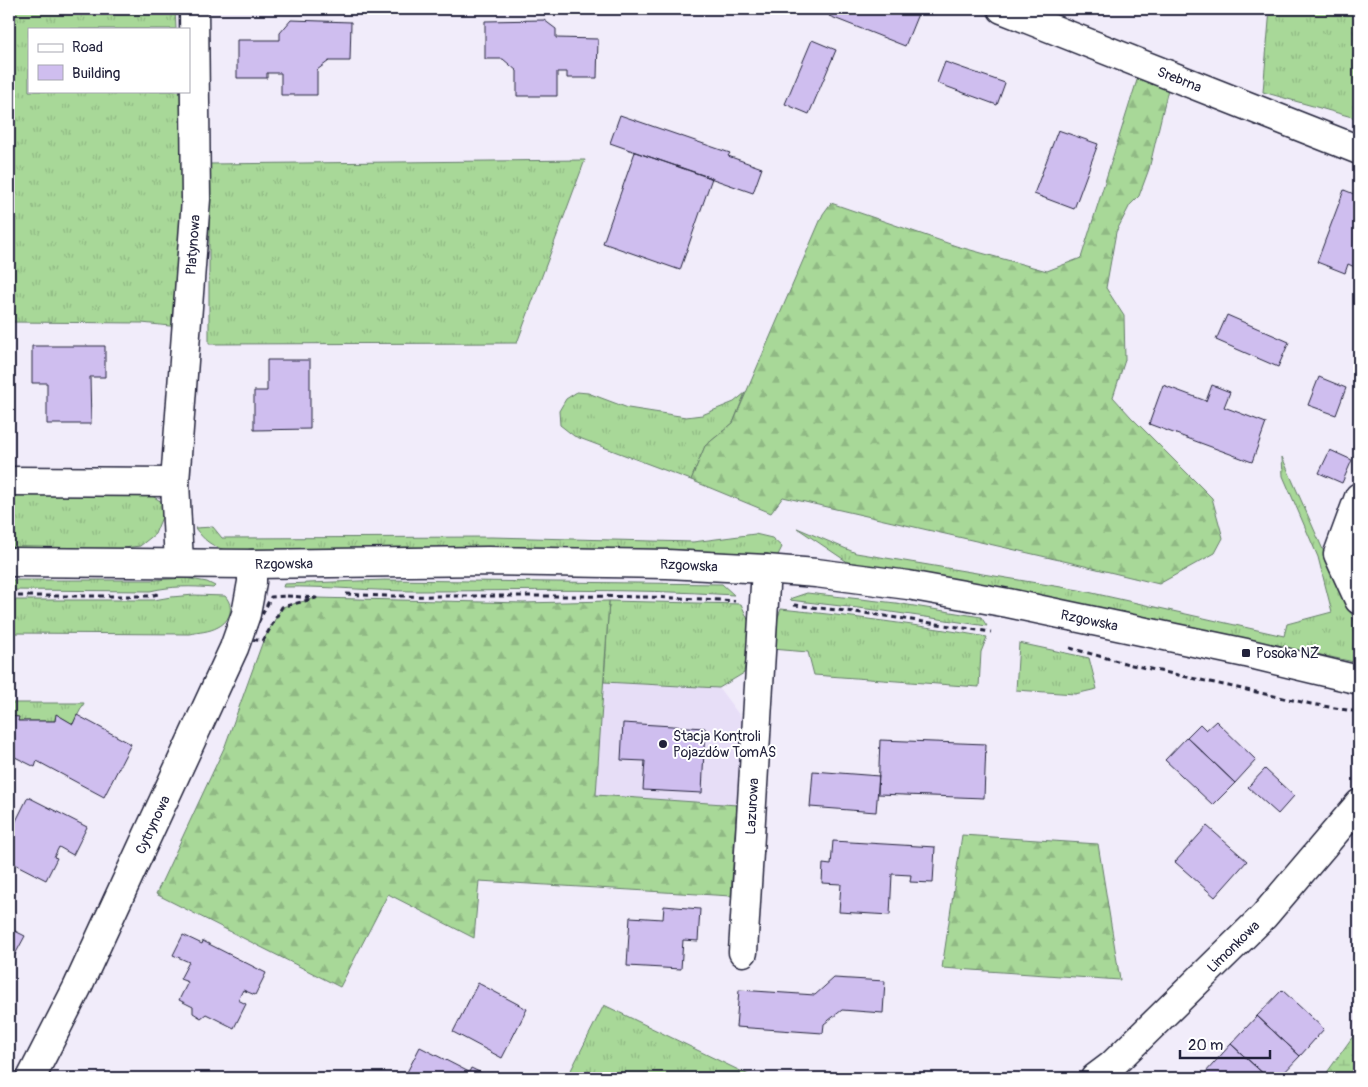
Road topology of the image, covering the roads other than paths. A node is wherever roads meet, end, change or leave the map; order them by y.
1 (194, 9) edge
2 (1002, 9) edge
3 (1359, 150) edge
4 (9, 481) edge
5 (174, 482) junction
6 (1359, 497) edge
7 (9, 562) edge
8 (179, 562) junction
9 (252, 564) junction
10 (766, 569) junction
11 (1359, 600) edge
12 (1359, 680) edge
13 (1359, 804) edge
14 (743, 952) dead end
15 (32, 1078) edge
16 (1095, 1078) edge

1 - 5 street, Platynowa
2 - 3 street, Srebrna
4 - 5 street
5 - 8 street, Platynowa
6 - 11 street
7 - 8 street, Rzgowska
8 - 9 street, Rzgowska
9 - 10 street, Rzgowska
9 - 15 street, Cytrynowa
10 - 12 street, Rzgowska
10 - 14 street, Lazurowa
13 - 16 street, Limonkowa

